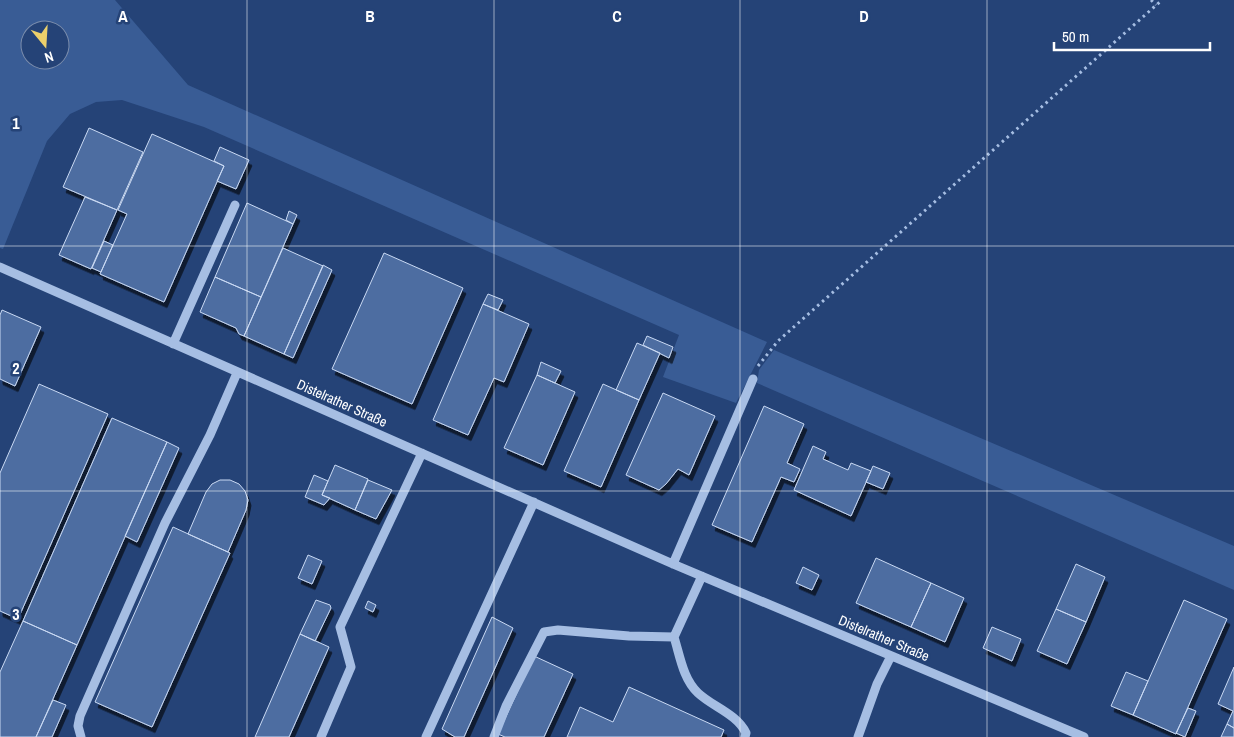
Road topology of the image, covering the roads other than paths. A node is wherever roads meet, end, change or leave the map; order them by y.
1 (235, 205) dead end
2 (0, 268) edge
3 (173, 344) junction
4 (237, 373) junction
5 (753, 379) road end
6 (422, 453) junction
7 (534, 502) junction
8 (673, 564) junction
9 (702, 576) junction
10 (674, 637) junction
11 (891, 656) junction
12 (81, 737) edge
13 (321, 737) edge
14 (426, 737) edge
15 (494, 737) edge
16 (745, 737) edge
17 (858, 737) edge
18 (1084, 737) edge

1 - 3 street
2 - 3 street, Distelrather Straße
3 - 4 street, Distelrather Straße
4 - 6 street, Distelrather Straße
4 - 12 street
5 - 8 street
6 - 7 street, Distelrather Straße
6 - 13 street
7 - 8 street, Distelrather Straße
7 - 14 street
8 - 9 street, Distelrather Straße
9 - 10 street
9 - 11 street, Distelrather Straße
10 - 15 street
10 - 16 street
11 - 17 street
11 - 18 street, Distelrather Straße

